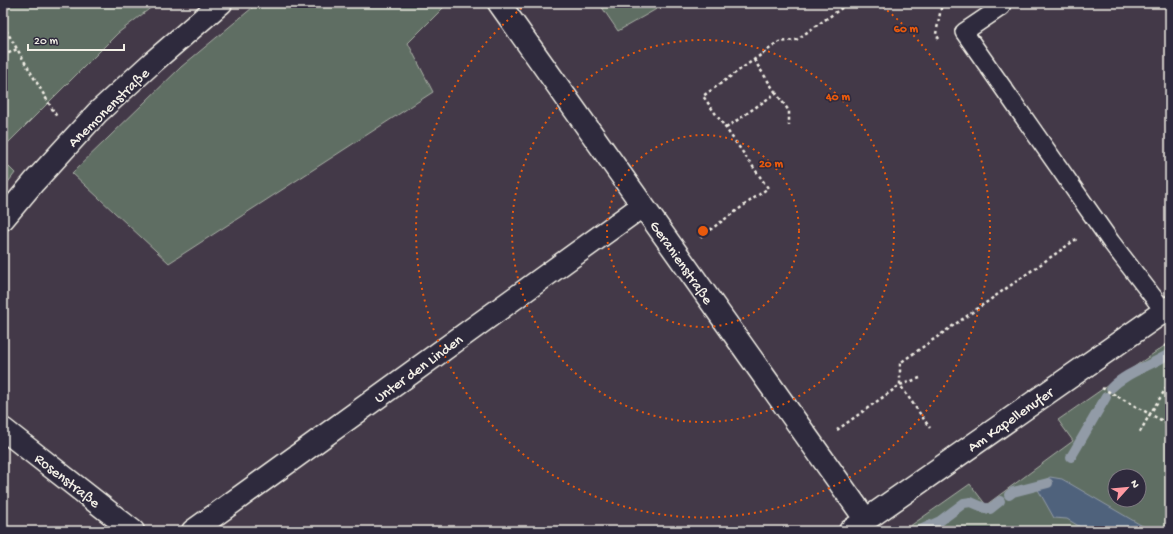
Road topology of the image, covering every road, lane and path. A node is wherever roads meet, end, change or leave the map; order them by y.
1 (221, 3) edge
2 (499, 3) edge
3 (849, 3) edge
4 (1001, 7) dead end
5 (3, 25) edge
6 (17, 49) junction
7 (3, 56) edge
8 (754, 60) junction
9 (776, 92) junction
10 (789, 126) dead end
11 (726, 128) junction
12 (71, 142) junction
13 (642, 206) junction
14 (3, 219) edge
15 (1098, 224) junction
16 (677, 254) junction
17 (1167, 309) edge
18 (1075, 374) junction
19 (920, 378) dead end
20 (1170, 382) edge
21 (900, 385) junction
22 (1150, 414) junction
23 (1170, 425) edge
24 (930, 428) dead end
25 (3, 429) edge
26 (1140, 432) dead end
27 (814, 447) junction
28 (858, 526) edge
29 (133, 531) edge
30 (193, 531) edge

1 - 12 street, Anemonenstraße
2 - 13 street, Geranienstraße
3 - 8 path
4 - 15 lane
5 - 6 path
6 - 7 path
6 - 12 path
8 - 9 path
8 - 11 path
9 - 10 path
9 - 11 path
11 - 16 path
12 - 14 street, Anemonenstraße
13 - 16 street, Geranienstraße
13 - 30 street, Unter den Linden
15 - 17 lane
15 - 21 path
16 - 27 street, Geranienstraße
17 - 18 street, Am Kapellenufer
18 - 22 path
18 - 28 street, Am Kapellenufer
19 - 21 path
20 - 22 path
21 - 24 path
21 - 27 path
22 - 23 path
22 - 26 path
25 - 29 street, Rosenstraße
27 - 28 street, Geranienstraße

